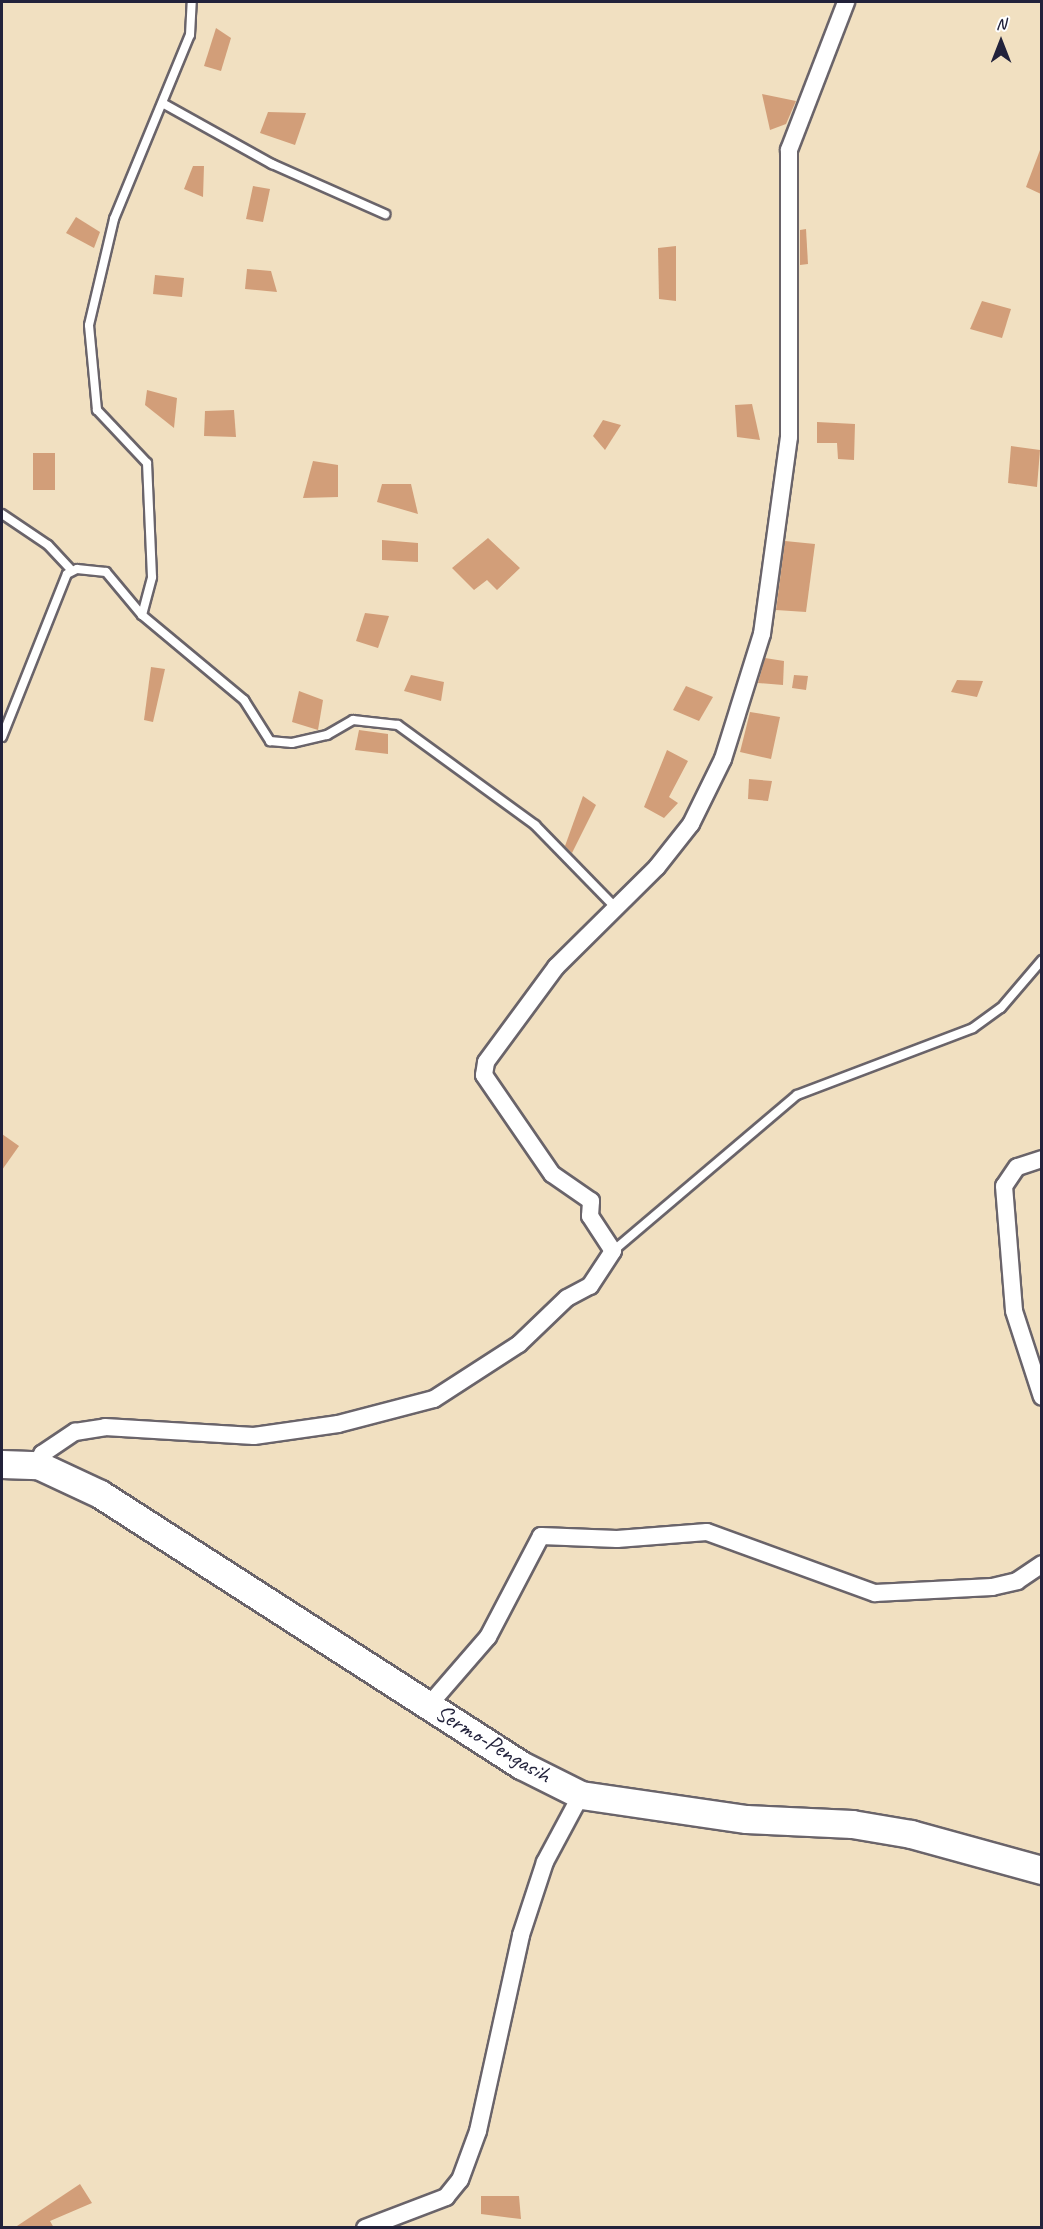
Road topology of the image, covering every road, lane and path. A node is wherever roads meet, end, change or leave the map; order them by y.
1 (192, 2) edge
2 (846, 2) edge
3 (164, 104) junction
4 (385, 214) dead end
5 (2, 514) edge
6 (71, 570) junction
7 (142, 615) junction
8 (2, 736) edge
9 (618, 911) junction
10 (1041, 960) edge
11 (1041, 1159) edge
12 (613, 1251) junction
13 (1041, 1397) edge
14 (2, 1464) edge
15 (38, 1465) junction
16 (1041, 1564) edge
17 (429, 1705) junction
18 (581, 1795) junction
19 (1041, 1870) edge
20 (365, 2228) edge

1 - 3 lane
2 - 9 street
3 - 4 lane
3 - 7 lane
5 - 6 lane
6 - 7 lane
6 - 8 lane
7 - 9 lane
9 - 12 street
10 - 12 lane
11 - 13 street
12 - 15 street
14 - 15 main road, Sermo-Pengasih
15 - 17 main road, Sermo-Pengasih
16 - 17 street
17 - 18 main road, Sermo-Pengasih
18 - 19 main road, Sermo-Pengasih
18 - 20 street

